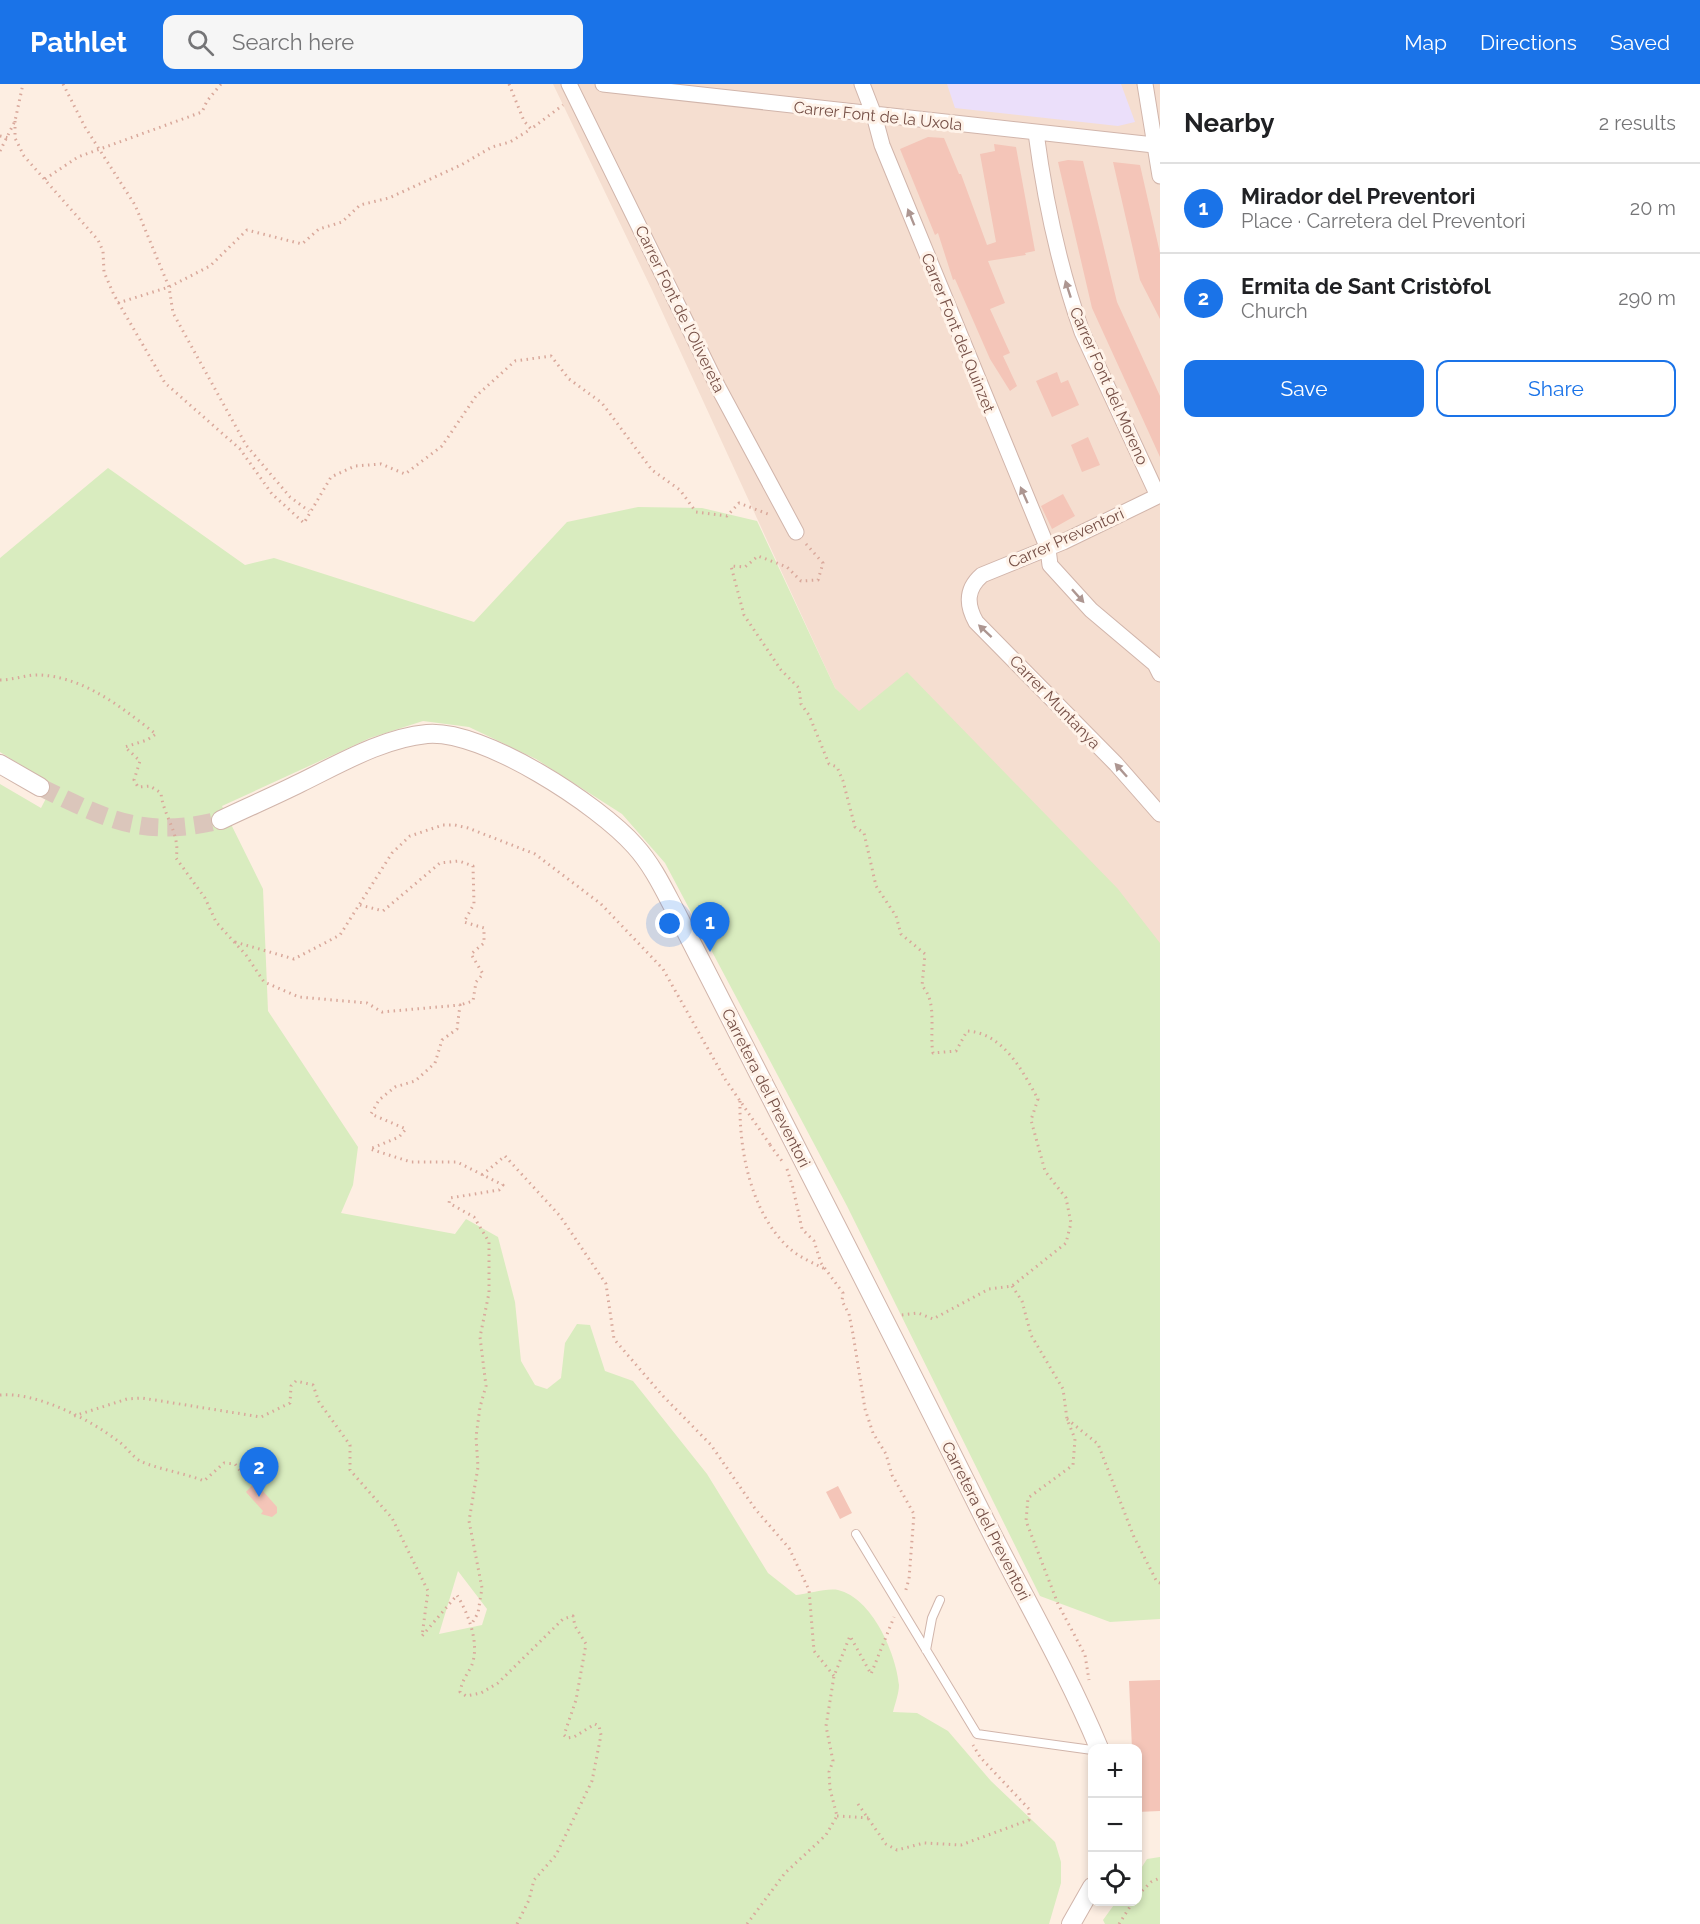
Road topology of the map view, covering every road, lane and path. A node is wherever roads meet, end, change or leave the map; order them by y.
1 (23, 84) edge
2 (63, 84) edge
3 (221, 84) edge
4 (509, 84) edge
5 (603, 84) edge
6 (862, 84) edge
7 (1145, 84) edge
8 (572, 90) edge
9 (708, 90) edge
10 (874, 115) junction
11 (15, 122) junction
12 (531, 129) junction
13 (1035, 133) junction
14 (0, 136) edge
15 (9, 138) junction
16 (1154, 145) junction
17 (99, 150) junction
18 (0, 151) edge
19 (1160, 176) edge
20 (45, 179) junction
21 (169, 287) junction
22 (118, 303) junction
23 (1159, 496) edge
24 (310, 512) junction
25 (788, 518) junction
26 (796, 532) joint
27 (1048, 549) junction
28 (973, 583) joint
29 (1160, 674) edge
30 (0, 680) edge
31 (0, 764) edge
32 (40, 787) tunnel mouth
33 (1160, 814) edge
34 (222, 820) tunnel mouth
35 (360, 905) junction
36 (234, 941) junction
37 (460, 1005) junction
38 (740, 1100) junction
39 (770, 1145) junction
40 (803, 1160) junction
41 (482, 1175) junction
42 (828, 1271) junction
43 (1011, 1286) junction
44 (885, 1320) junction
45 (0, 1395) edge
46 (74, 1416) junction
47 (1067, 1419) junction
48 (248, 1481) dead end
49 (856, 1534) dead end
50 (1160, 1584) edge
51 (940, 1600) dead end
52 (901, 1608) junction
53 (471, 1625) junction
54 (926, 1650) junction
55 (834, 1676) junction
56 (1089, 1685) dead end
57 (976, 1734) junction
58 (1097, 1744) edge
59 (1088, 1749) edge
60 (858, 1804) dead end
61 (837, 1816) junction
62 (870, 1818) junction
63 (1160, 1878) edge
64 (1142, 1891) edge
65 (1088, 1894) edge
66 (1130, 1906) edge
67 (517, 1924) edge
68 (747, 1924) edge
69 (1071, 1924) edge
70 (1119, 1924) edge

1 - 11 path
2 - 17 path
3 - 17 path
4 - 12 path
5 - 9 street, Carrer Font de la Uxola
6 - 10 street, Carrer Font del Quinzet
7 - 16 street
8 - 12 path
8 - 25 street, Carrer Font de l'Olivereta
9 - 10 street, Carrer Font de la Uxola
10 - 13 street, Carrer Font de la Uxola
27 -> 10 street, Carrer Font del Quinzet
11 - 15 path
11 - 20 path
12 - 21 path
13 - 16 street, Carrer Font de la Uxola
23 -> 13 street, Carrer Font del Moreno
14 - 15 path
15 - 18 path
16 - 19 street
17 - 20 path
17 - 21 path
20 - 22 path
21 - 22 path
21 - 24 path
22 - 24 path
23 - 27 street, Carrer Preventori
24 - 25 path
25 - 26 street, Carrer Font de l'Olivereta
26 - 43 path
27 - 28 street, Carrer Preventori
27 -> 29 street, Carrer Font del Quinzet
33 -> 28 street, Carrer Muntanya
30 - 36 path
31 - 32 street
34 - 40 street, Carretera del Preventori
35 - 36 path
35 - 37 path
35 - 38 path
36 - 37 path
37 - 41 path
38 - 39 path
38 - 42 path
39 - 40 path
39 - 42 path
40 - 44 street, Carretera del Preventori
41 - 53 path
41 - 55 path
42 - 52 path
43 - 44 path
43 - 47 path
44 - 58 street, Carretera del Preventori
45 - 46 path
46 - 48 path
46 - 53 path
47 - 50 path
47 - 56 path
49 - 52 lane
51 - 54 lane
52 - 54 lane
52 - 55 path
53 - 67 path
54 - 57 lane
55 - 61 path
57 - 59 lane
57 - 62 path
60 - 62 path
61 - 62 path
61 - 68 path
63 - 64 path
65 - 69 street
66 - 70 path

